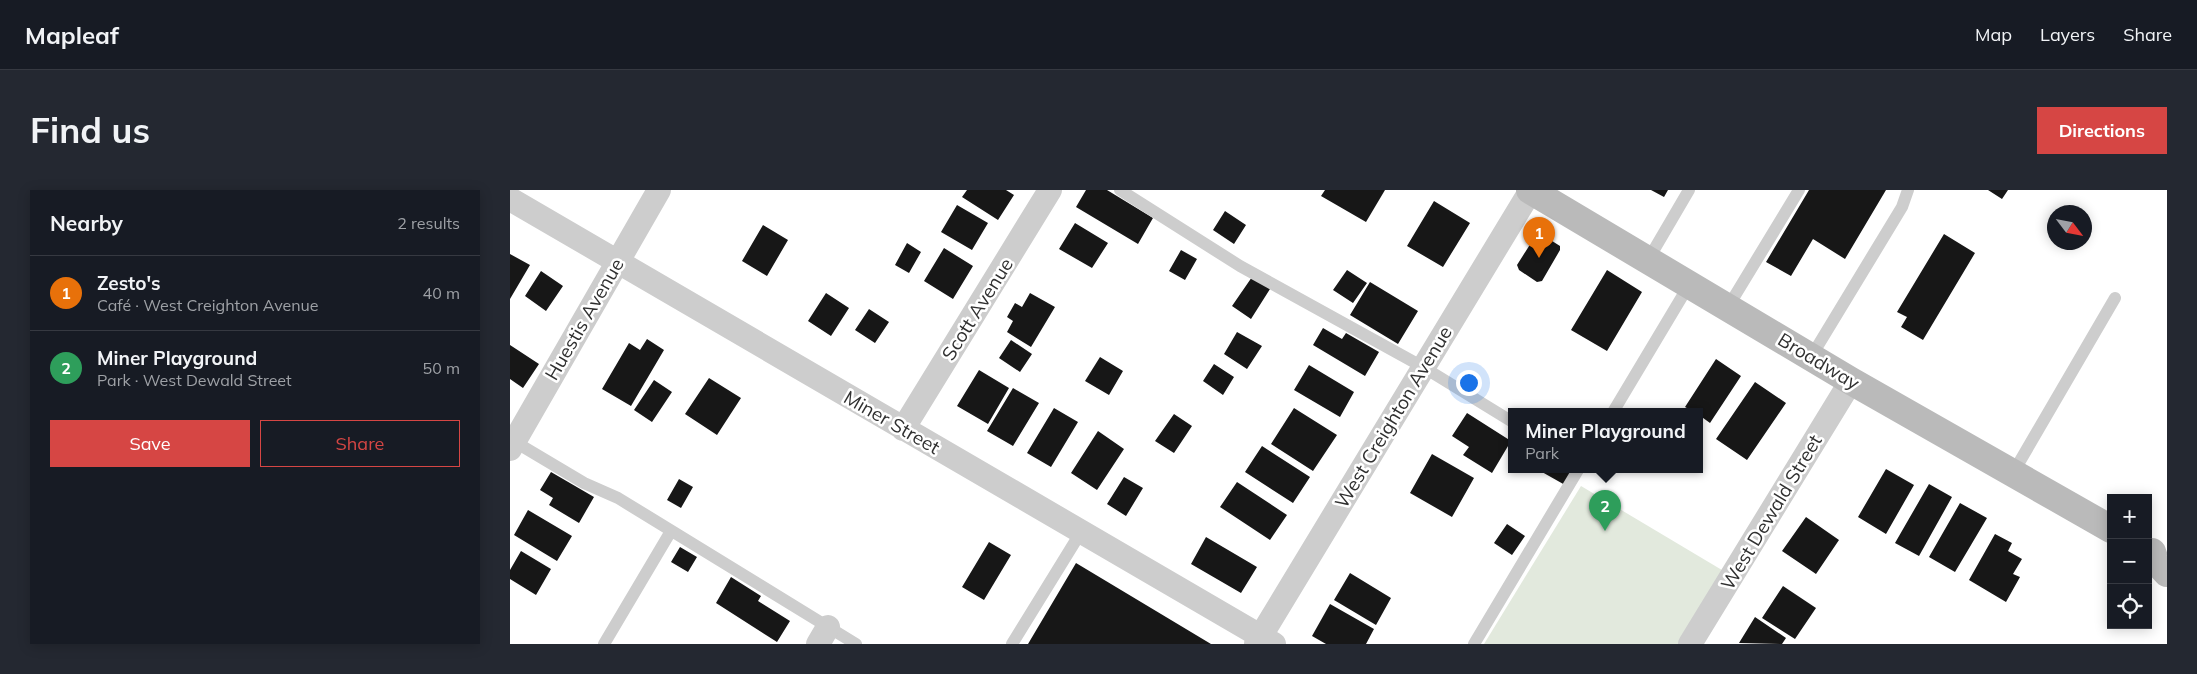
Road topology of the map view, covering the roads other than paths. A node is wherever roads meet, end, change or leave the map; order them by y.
1 (659, 190) edge
2 (1050, 190) edge
3 (1120, 190) edge
4 (1530, 190) edge
5 (1689, 190) edge
6 (1798, 190) edge
7 (1908, 190) edge
8 (510, 199) edge
9 (1648, 260) junction
10 (618, 261) junction
11 (1689, 285) junction
12 (2115, 298) dead end
13 (1728, 307) junction
14 (1811, 356) junction
15 (1423, 367) junction
16 (1852, 381) junction
17 (1615, 408) edge
18 (1508, 419) edge
19 (903, 429) junction
20 (511, 443) edge
21 (1576, 473) edge
22 (2013, 473) junction
23 (2107, 527) edge
24 (671, 531) junction
25 (1081, 532) junction
26 (823, 636) edge
27 (1264, 641) edge
28 (604, 644) edge
29 (856, 644) edge
30 (1012, 644) edge
31 (1474, 644) edge
32 (1690, 644) edge

1 - 10 street, Huestis Avenue
2 - 19 street, Scott Avenue
3 - 15 lane
4 - 9 main road, Broadway
4 - 15 street, West Creighton Avenue
5 - 9 lane
6 - 13 lane
7 - 14 lane
8 - 10 street, Miner Street
9 - 11 main road, Broadway
10 - 19 street, Miner Street
10 - 20 street, Huestis Avenue
11 - 13 main road, Broadway
11 - 17 lane
12 - 22 lane
13 - 14 main road, Broadway
14 - 16 main road, Broadway
15 - 18 lane
15 - 27 street, West Creighton Avenue
16 - 22 main road, Broadway
16 - 32 street, West Dewald Street
19 - 25 street, Miner Street
20 - 24 lane
21 - 31 lane
22 - 23 main road, Broadway
24 - 26 lane
24 - 28 lane
25 - 27 street, Miner Street
25 - 30 lane
26 - 29 lane

